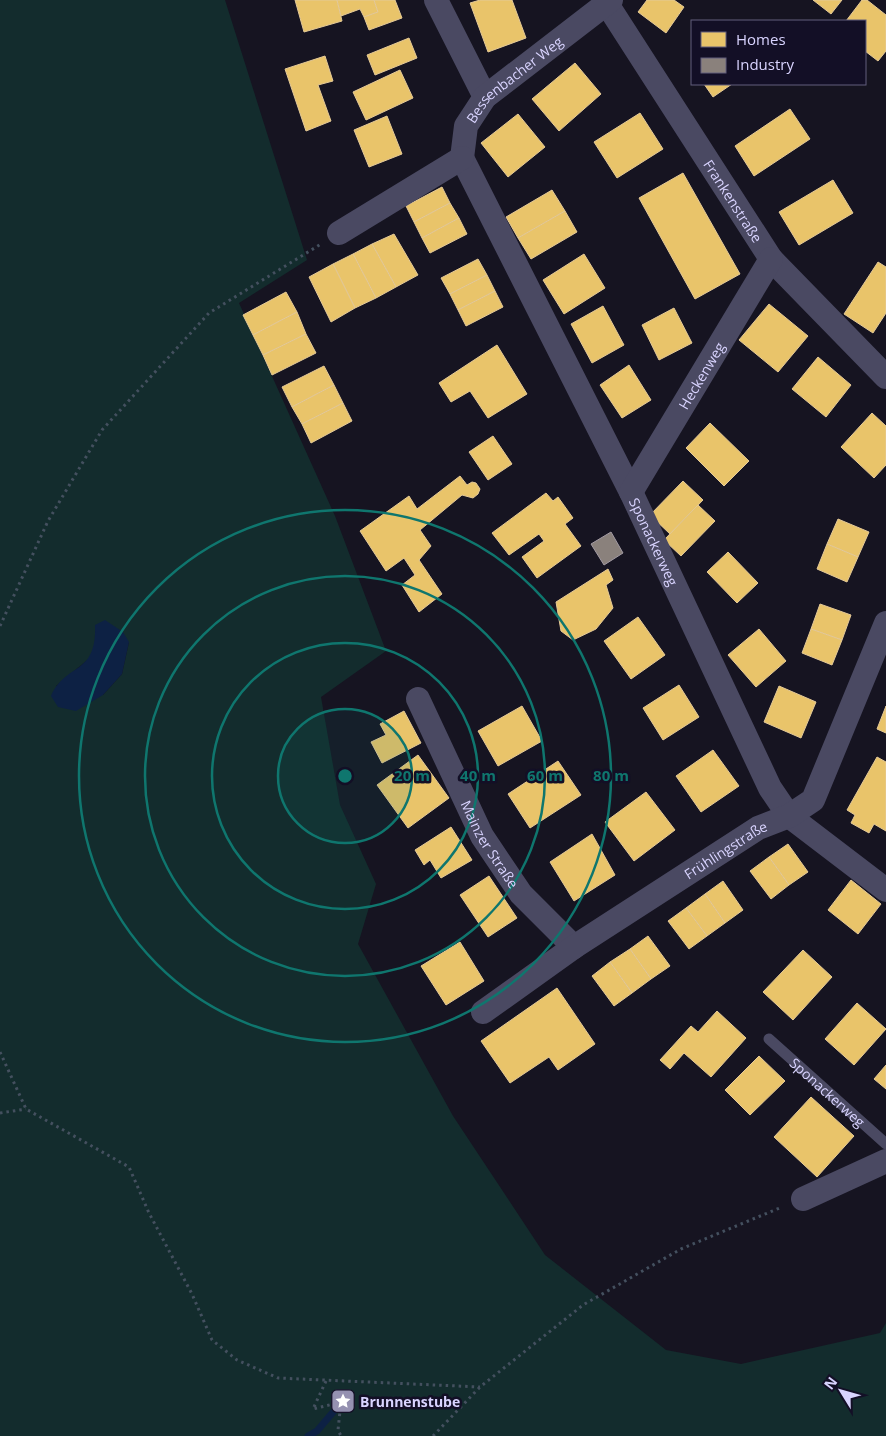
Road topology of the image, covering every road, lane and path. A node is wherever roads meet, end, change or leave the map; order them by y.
1 (436, 0) edge
2 (609, 2) edge
3 (485, 97) junction
4 (462, 158) junction
5 (339, 233) joint
6 (771, 259) junction
7 (886, 377) edge
8 (631, 492) junction
9 (886, 623) edge
10 (0, 626) edge
11 (418, 699) dead end
12 (789, 816) junction
13 (886, 890) edge
14 (574, 947) junction
15 (483, 1012) dead end
16 (768, 1038) dead end
17 (0, 1052) edge
18 (26, 1109) junction
19 (0, 1113) edge
20 (886, 1144) edge
21 (886, 1161) edge
22 (803, 1199) joint
23 (326, 1381) junction
24 (480, 1387) junction
25 (341, 1436) edge
26 (433, 1436) edge

1 - 3 street
2 - 3 street, Bessenbacher Weg
2 - 6 street, Frankenstraße
3 - 4 street, Bessenbacher Weg
4 - 5 street
4 - 8 street, Sponackerweg
5 - 10 path
6 - 7 street, Frankenstraße
6 - 8 street, Heckenweg
8 - 12 street, Sponackerweg
9 - 12 street, Frühlingstraße
11 - 14 street, Mainzer Straße
12 - 13 street, Sponackerweg
12 - 14 street, Frühlingstraße
14 - 15 street, Frühlingstraße
16 - 20 lane, Sponackerweg
17 - 18 path
18 - 19 path
18 - 23 path
21 - 22 street
22 - 24 path
23 - 24 path
23 - 25 path
24 - 26 path

